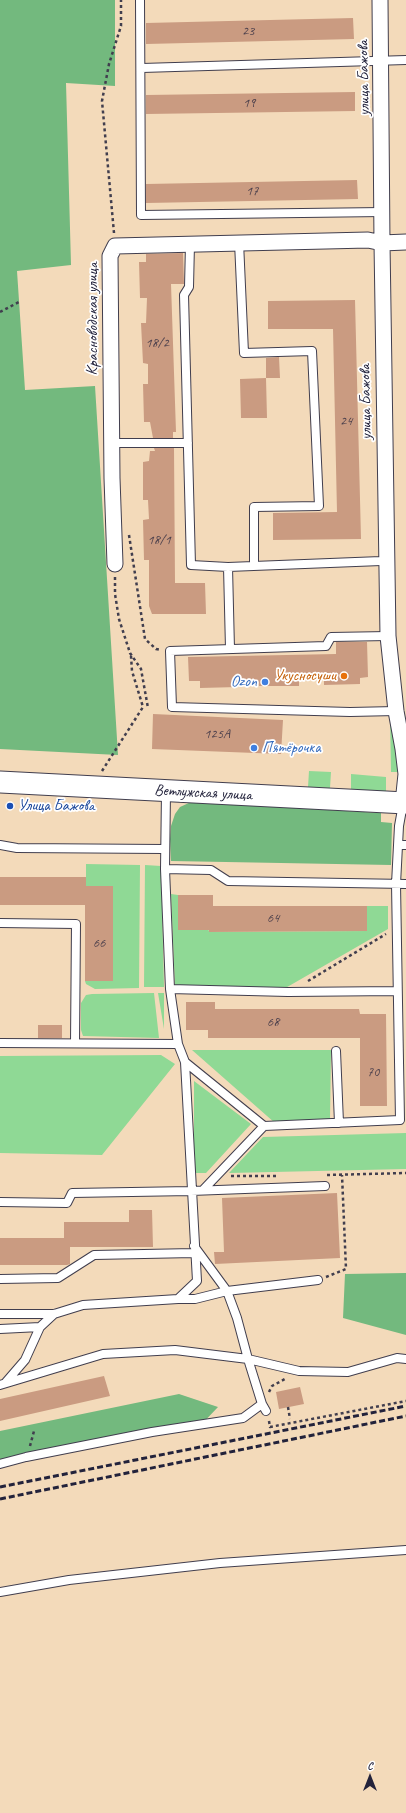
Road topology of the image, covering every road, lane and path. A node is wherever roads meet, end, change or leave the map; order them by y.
1 (120, 0) edge
2 (140, 0) edge
3 (380, 0) edge
4 (406, 60) edge
5 (382, 61) junction
6 (142, 68) junction
7 (383, 212) junction
8 (239, 242) junction
9 (406, 242) edge
10 (382, 243) junction
11 (190, 244) junction
12 (115, 246) junction
13 (19, 302) dead end
14 (0, 312) edge
15 (112, 443) junction
16 (188, 443) junction
17 (128, 528) dead end
18 (387, 559) junction
19 (115, 564) joint
20 (254, 565) junction
21 (228, 566) junction
22 (388, 636) junction
23 (230, 649) junction
24 (170, 652) junction
25 (130, 654) junction
26 (148, 708) dead end
27 (396, 711) junction
28 (101, 771) dead end
29 (0, 782) edge
30 (166, 792) junction
31 (405, 803) edge
32 (0, 845) edge
33 (402, 845) edge
34 (164, 849) junction
35 (165, 869) junction
36 (396, 884) junction
37 (406, 884) edge
38 (0, 923) edge
39 (397, 928) junction
40 (170, 989) junction
41 (397, 991) junction
42 (288, 992) junction
43 (0, 1043) edge
44 (75, 1043) junction
45 (178, 1044) junction
46 (336, 1051) dead end
47 (185, 1062) junction
48 (339, 1123) junction
49 (264, 1126) junction
50 (342, 1175) dead end
51 (325, 1186) dead end
52 (203, 1190) junction
53 (191, 1191) junction
54 (0, 1202) edge
55 (194, 1249) junction
56 (0, 1279) edge
57 (318, 1280) joint
58 (226, 1291) junction
59 (178, 1299) junction
60 (0, 1314) edge
61 (54, 1314) junction
62 (40, 1327) junction
63 (0, 1329) edge
64 (248, 1359) junction
65 (406, 1359) edge
66 (299, 1371) junction
67 (2, 1384) edge
68 (406, 1401) edge
69 (288, 1407) dead end
70 (264, 1408) junction
71 (290, 1419) dead end
72 (269, 1423) dead end
73 (0, 1464) edge
74 (406, 1550) edge
75 (0, 1592) edge

1 - 12 path
2 - 6 lane
3 - 5 street, улица Бажова
4 - 5 lane
5 - 6 lane
5 - 7 street, улица Бажова
6 - 7 lane
7 - 10 street, улица Бажова
8 - 10 street, Красноводская улица
8 - 11 street, Красноводская улица
8 - 20 lane
9 - 10 street, Красноводская улица
10 - 18 street, улица Бажова
11 - 12 street, Красноводская улица
11 - 16 lane
12 - 15 street, Красноводская улица
13 - 14 path
15 - 16 lane
15 - 19 street, Красноводская улица
16 - 21 lane
17 - 24 path
18 - 20 lane
18 - 22 street, улица Бажова
19 - 25 path
20 - 21 lane
21 - 23 lane
22 - 23 lane
22 - 27 street, улица Бажова
23 - 24 lane
24 - 27 lane
25 - 26 path
25 - 28 path
27 - 31 street, улица Бажова
29 - 30 main road, Ветлужская улица
30 - 31 main road, Ветлужская улица
30 - 34 lane
31 - 33 lane
32 - 34 lane
33 - 36 lane
34 - 35 lane
35 - 36 lane
35 - 40 lane
36 - 37 lane
36 - 39 lane
38 - 44 lane
39 - 41 lane
39 - 42 path
40 - 42 lane
40 - 45 lane
41 - 42 lane
41 - 48 lane
43 - 44 lane
44 - 45 lane
45 - 47 lane
46 - 48 lane
47 - 49 lane
47 - 53 lane
48 - 49 lane
49 - 52 lane
50 - 57 path
51 - 52 lane
52 - 53 lane
53 - 54 lane
53 - 55 lane
55 - 56 lane
55 - 58 lane
55 - 59 lane
57 - 58 lane
58 - 59 lane
58 - 64 lane
59 - 61 lane
60 - 61 lane
61 - 62 lane
62 - 63 lane
62 - 67 lane
64 - 66 lane
64 - 67 lane
64 - 70 lane
65 - 66 lane
66 - 70 path
68 - 72 path
69 - 71 path
70 - 73 lane
74 - 75 lane

